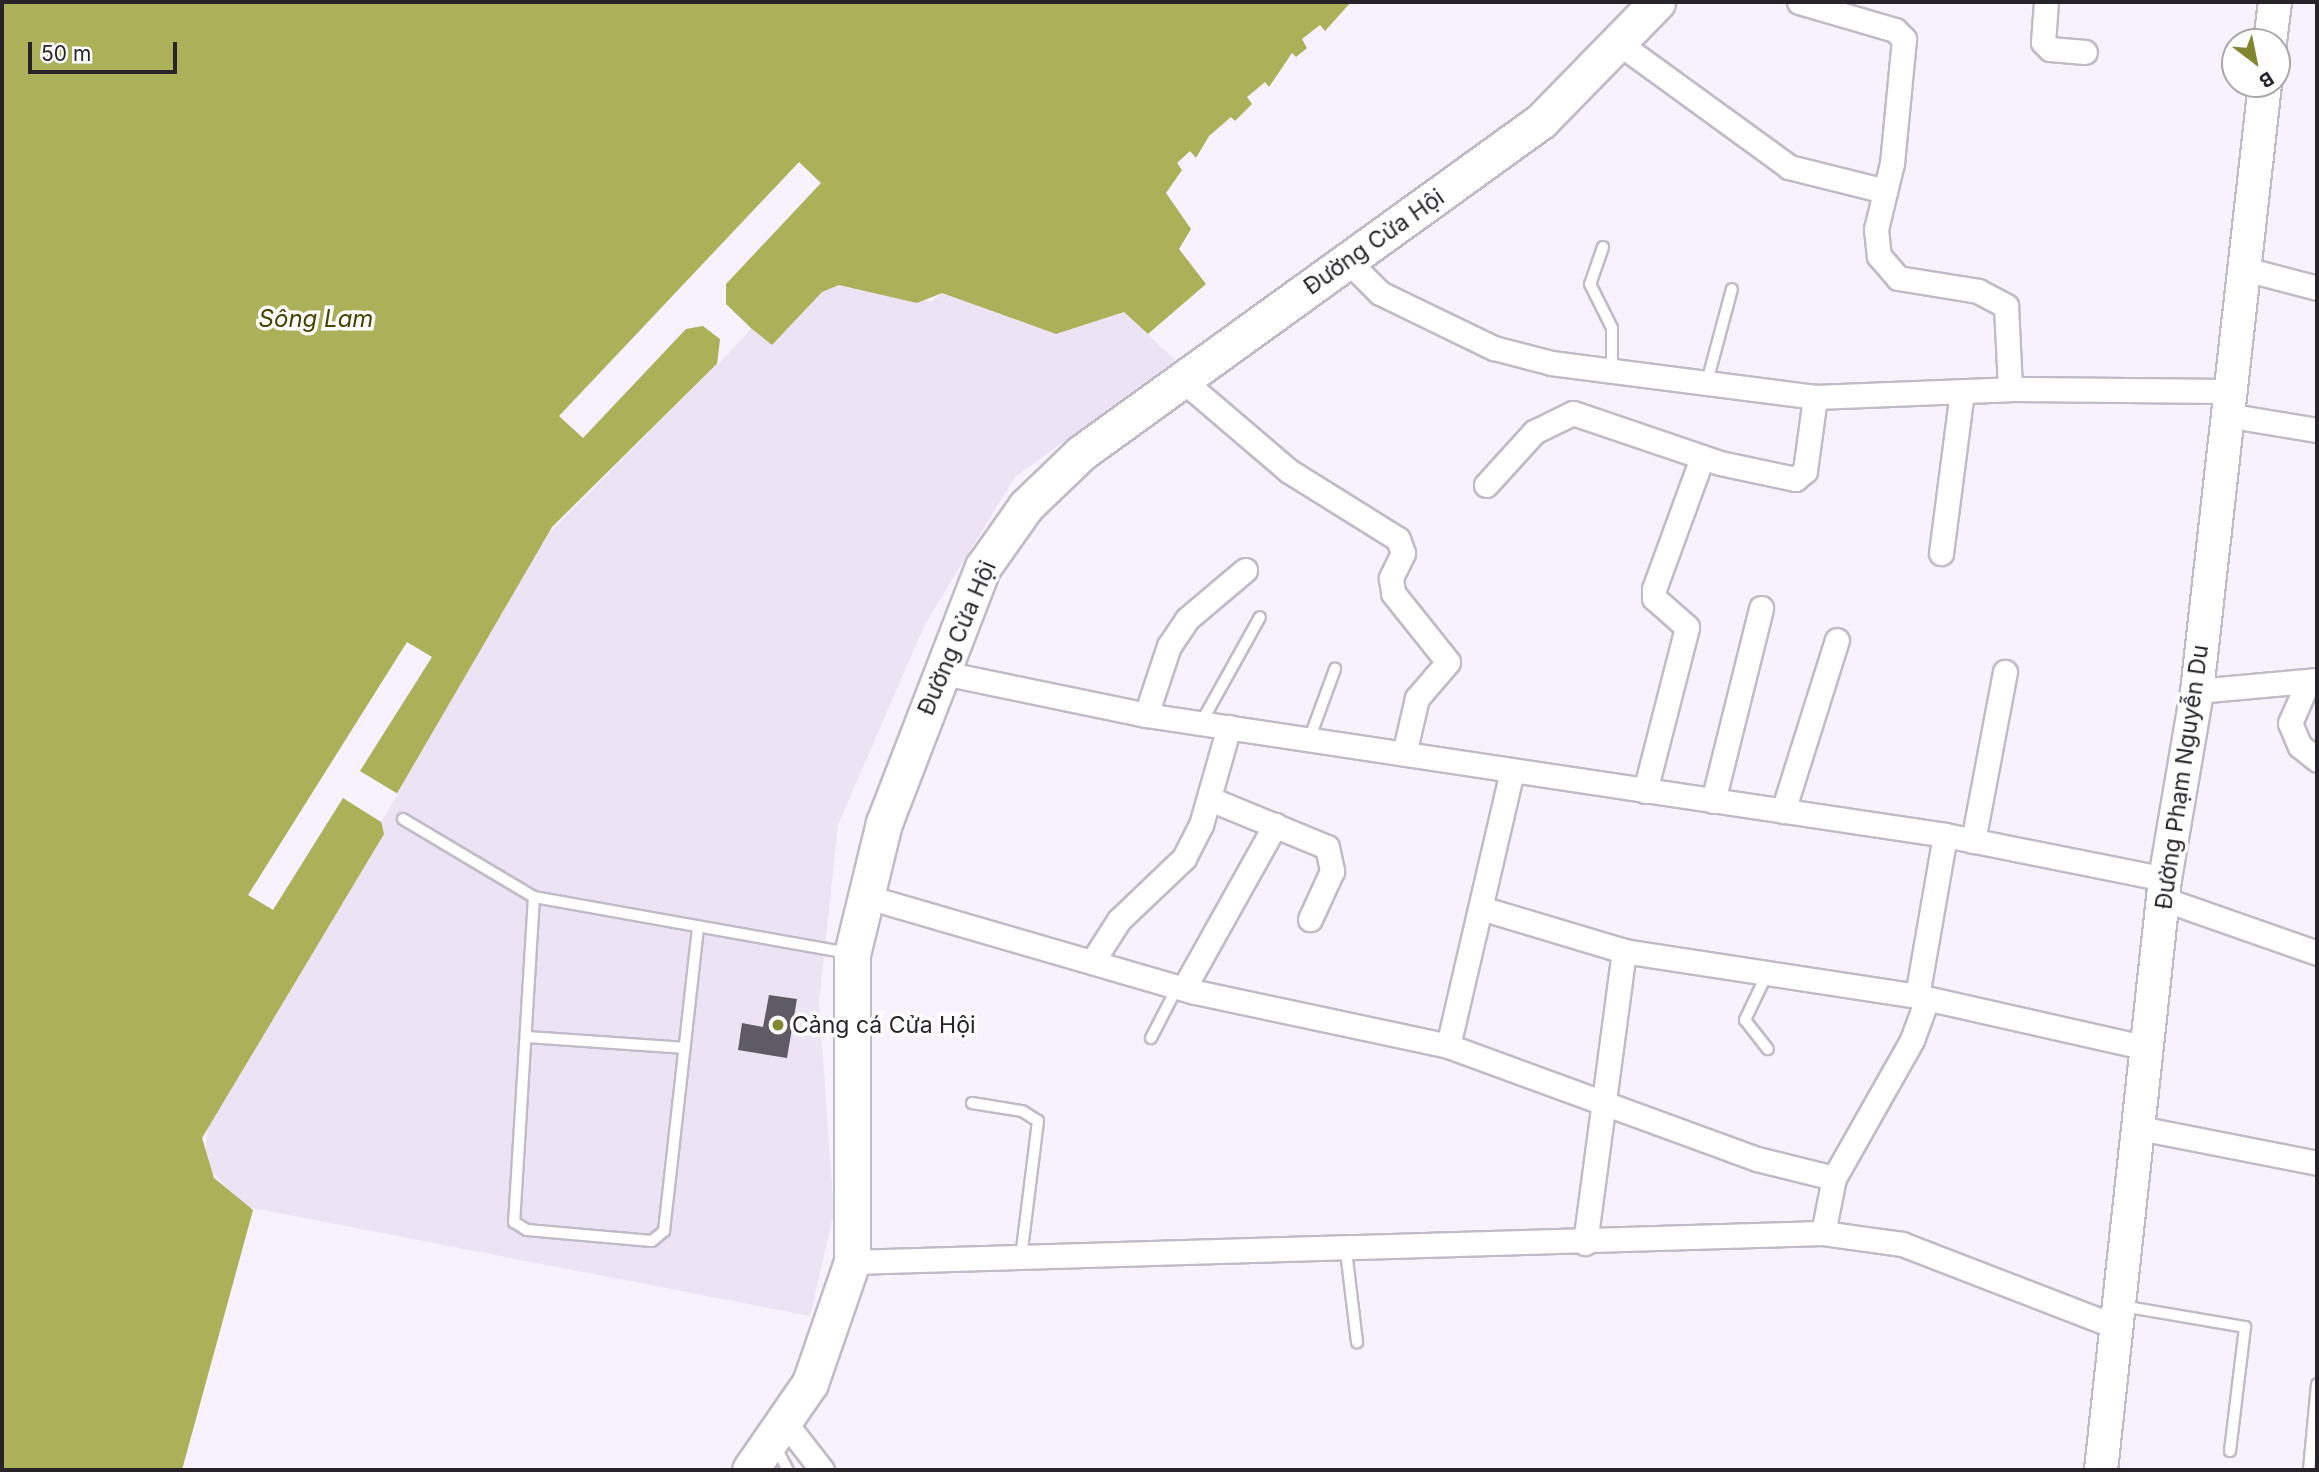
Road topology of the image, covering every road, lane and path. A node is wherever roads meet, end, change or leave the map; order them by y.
1 (1657, 2) edge
2 (1799, 2) edge
3 (2046, 2) edge
4 (2275, 2) edge
5 (2272, 28) edge
6 (1620, 44) junction
7 (2085, 52) dead end
8 (2262, 98) edge
9 (1885, 191) junction
10 (1603, 247) dead end
11 (1348, 261) junction
12 (2241, 268) junction
13 (2317, 288) edge
14 (1732, 289) dead end
15 (1612, 369) junction
16 (1187, 373) junction
17 (1707, 382) junction
18 (2010, 389) junction
19 (1962, 392) junction
20 (1815, 397) junction
21 (2227, 403) junction
22 (2317, 430) edge
23 (1702, 457) junction
24 (1486, 485) dead end
25 (1941, 554) dead end
26 (1245, 570) dead end
27 (1761, 608) dead end
28 (1260, 617) dead end
29 (1837, 640) dead end
30 (1335, 669) dead end
31 (939, 672) junction
32 (2005, 672) dead end
33 (2313, 681) edge
34 (2197, 691) junction
35 (1146, 715) junction
36 (1201, 723) junction
37 (1229, 727) junction
38 (1309, 740) junction
39 (1404, 754) junction
40 (2317, 760) edge
41 (1512, 770) junction
42 (1645, 790) junction
43 (1210, 799) junction
44 (1713, 801) junction
45 (1783, 811) junction
46 (403, 819) dead end
47 (1275, 825) junction
48 (1945, 835) junction
49 (1973, 841) junction
50 (2164, 889) junction
51 (864, 896) junction
52 (534, 897) junction
53 (1481, 908) junction
54 (1310, 919) dead end
55 (698, 927) junction
56 (1624, 951) junction
57 (2317, 953) edge
58 (852, 954) junction
59 (1094, 959) junction
60 (1767, 974) junction
61 (1181, 987) junction
62 (1922, 998) junction
63 (529, 1037) junction
64 (1151, 1038) dead end
65 (1448, 1046) junction
66 (685, 1048) junction
67 (2147, 1048) junction
68 (1768, 1049) dead end
69 (972, 1103) dead end
70 (1604, 1104) junction
71 (2139, 1128) junction
72 (2317, 1163) edge
73 (1834, 1178) junction
74 (1823, 1233) junction
75 (1585, 1243) junction
76 (1346, 1251) junction
77 (1021, 1258) junction
78 (848, 1276) junction
79 (2118, 1317) junction
80 (1357, 1342) dead end
81 (2317, 1384) edge
82 (782, 1446) edge
83 (2230, 1451) dead end
84 (750, 1470) edge
85 (822, 1470) edge
86 (2101, 1470) edge
87 (2309, 1470) edge

1 - 6 main road, Đường Cửa Hội
2 - 9 street
3 - 7 street
4 - 5 main road
6 - 9 street
6 - 11 main road, Đường Cửa Hội
8 - 12 main road, Đường Phạm Nguyễn Du
9 - 18 street
10 - 15 lane
11 - 15 street
11 - 16 main road, Đường Cửa Hội
12 - 13 street
12 - 21 main road, Đường Phạm Nguyễn Du
14 - 17 lane
15 - 17 street
16 - 31 main road, Đường Cửa Hội
16 - 39 street
17 - 20 street
18 - 19 street
18 - 21 street
19 - 20 street
19 - 25 street
20 - 23 street
21 - 22 street
21 - 34 main road, Đường Phạm Nguyễn Du
23 - 24 street
23 - 42 street
26 - 35 street
27 - 44 street
28 - 36 lane
29 - 45 street
30 - 38 lane
31 - 35 street
31 - 51 main road, Đường Cửa Hội
32 - 49 street
33 - 34 street
33 - 40 street
34 - 50 main road, Đường Phạm Nguyễn Du
35 - 36 street
36 - 37 street
37 - 38 street
37 - 43 street
38 - 39 street
39 - 41 street
41 - 42 street
41 - 53 street
42 - 44 street
43 - 47 street
43 - 59 street
44 - 45 street
45 - 48 street
46 - 52 lane
47 - 54 street
47 - 61 street
48 - 49 street
48 - 62 street
49 - 50 street
50 - 57 street
50 - 67 main road, Đường Phạm Nguyễn Du
51 - 58 main road, Đường Cửa Hội
51 - 59 street
52 - 55 lane
52 - 63 lane
53 - 56 street
53 - 65 street
55 - 58 lane
55 - 66 lane
56 - 60 street
56 - 70 street
58 - 78 main road, Đường Cửa Hội
59 - 61 street
60 - 62 street
60 - 68 lane
61 - 64 lane
61 - 65 street
62 - 67 street
62 - 73 street
63 - 66 lane
63 - 66 lane
65 - 70 street
67 - 71 main road, Đường Phạm Nguyễn Du
69 - 77 lane
70 - 73 street
70 - 75 street
71 - 72 street
71 - 79 main road, Đường Phạm Nguyễn Du
73 - 74 street
74 - 75 street
74 - 79 street
75 - 76 street
76 - 77 street
76 - 80 lane
77 - 78 street
78 - 82 main road, Đường Cửa Hội
79 - 83 lane
79 - 86 main road, Đường Phạm Nguyễn Du
81 - 87 lane
82 - 84 main road, Đường Cửa Hội
82 - 85 street

